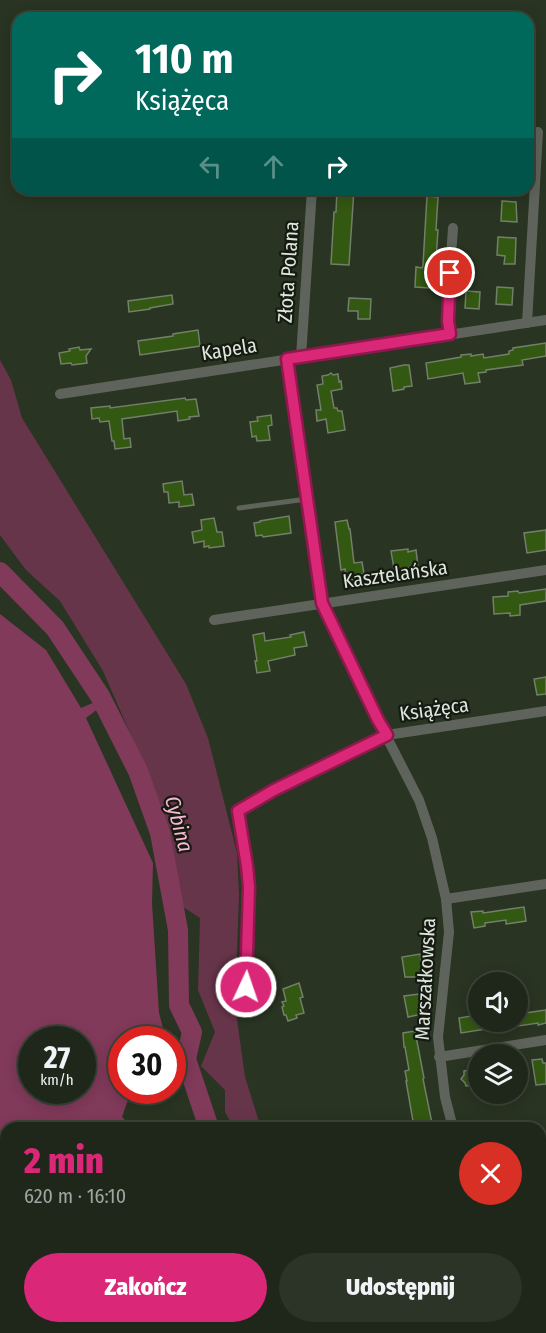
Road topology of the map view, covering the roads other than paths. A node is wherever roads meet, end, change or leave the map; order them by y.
1 (538, 132) dead end
2 (312, 195) edge
3 (453, 228) dead end
4 (546, 320) edge
5 (527, 323) junction
6 (450, 334) junction
7 (301, 357) junction
8 (287, 359) junction
9 (60, 394) dead end
10 (307, 499) junction
11 (239, 508) dead end
12 (546, 570) edge
13 (322, 603) junction
14 (214, 620) dead end
15 (546, 711) edge
16 (387, 735) junction
17 (546, 884) edge
18 (446, 899) junction
19 (245, 1005) dead end
20 (546, 1040) edge
21 (440, 1056) junction
22 (452, 1122) edge

1 - 5 street
2 - 7 street, Złota Polana
3 - 6 street
4 - 5 street, Kapela
5 - 6 street, Kapela
6 - 7 street, Kapela
7 - 8 street, Kapela
8 - 9 street, Kapela
8 - 10 street, Marszałkowska
10 - 11 lane
10 - 13 street, Marszałkowska
12 - 13 street, Kasztelańska
13 - 14 street, Kasztelańska
13 - 16 street, Marszałkowska
15 - 16 street, Książęca
16 - 18 street, Marszałkowska
16 - 19 street, Książęca
17 - 18 street
18 - 21 street, Marszałkowska
20 - 21 street
21 - 22 street, Marszałkowska

